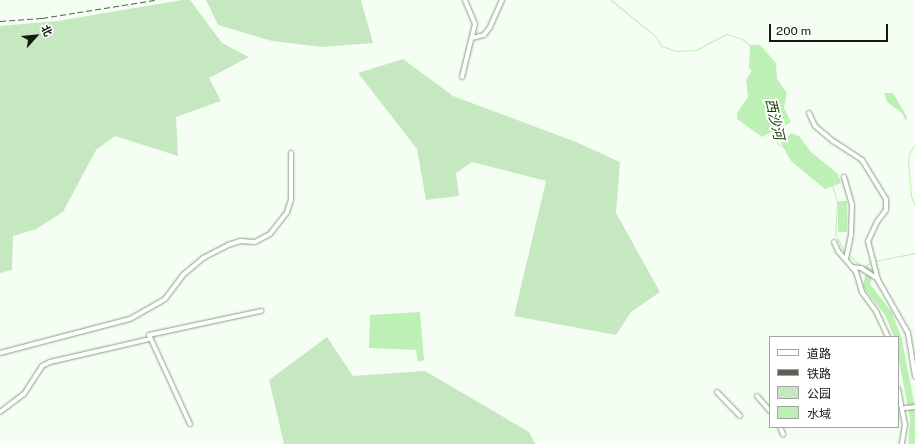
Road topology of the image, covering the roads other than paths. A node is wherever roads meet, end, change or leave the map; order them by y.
1 (465, 0) edge
2 (502, 0) edge
3 (472, 38) junction
4 (462, 77) dead end
5 (809, 113) dead end
6 (291, 153) dead end
7 (844, 177) dead end
8 (834, 242) dead end
9 (846, 259) junction
10 (852, 267) junction
11 (878, 279) junction
12 (261, 311) dead end
13 (888, 336) edge
14 (150, 339) junction
15 (0, 353) edge
16 (915, 376) edge
17 (717, 392) dead end
18 (899, 394) edge
19 (757, 396) dead end
20 (915, 407) edge
21 (905, 408) dead end
22 (769, 410) edge
23 (0, 412) edge
24 (740, 416) dead end
25 (190, 424) dead end
26 (780, 428) edge
27 (783, 434) dead end
28 (902, 444) edge

1 - 3 street
2 - 3 street
3 - 4 street
5 - 11 street
6 - 15 street
7 - 9 street
8 - 9 street
9 - 10 street
10 - 11 street
10 - 13 street
11 - 16 street
12 - 14 street
14 - 23 street
14 - 25 street
17 - 24 street
18 - 28 street
19 - 22 street
20 - 21 street
26 - 27 street

